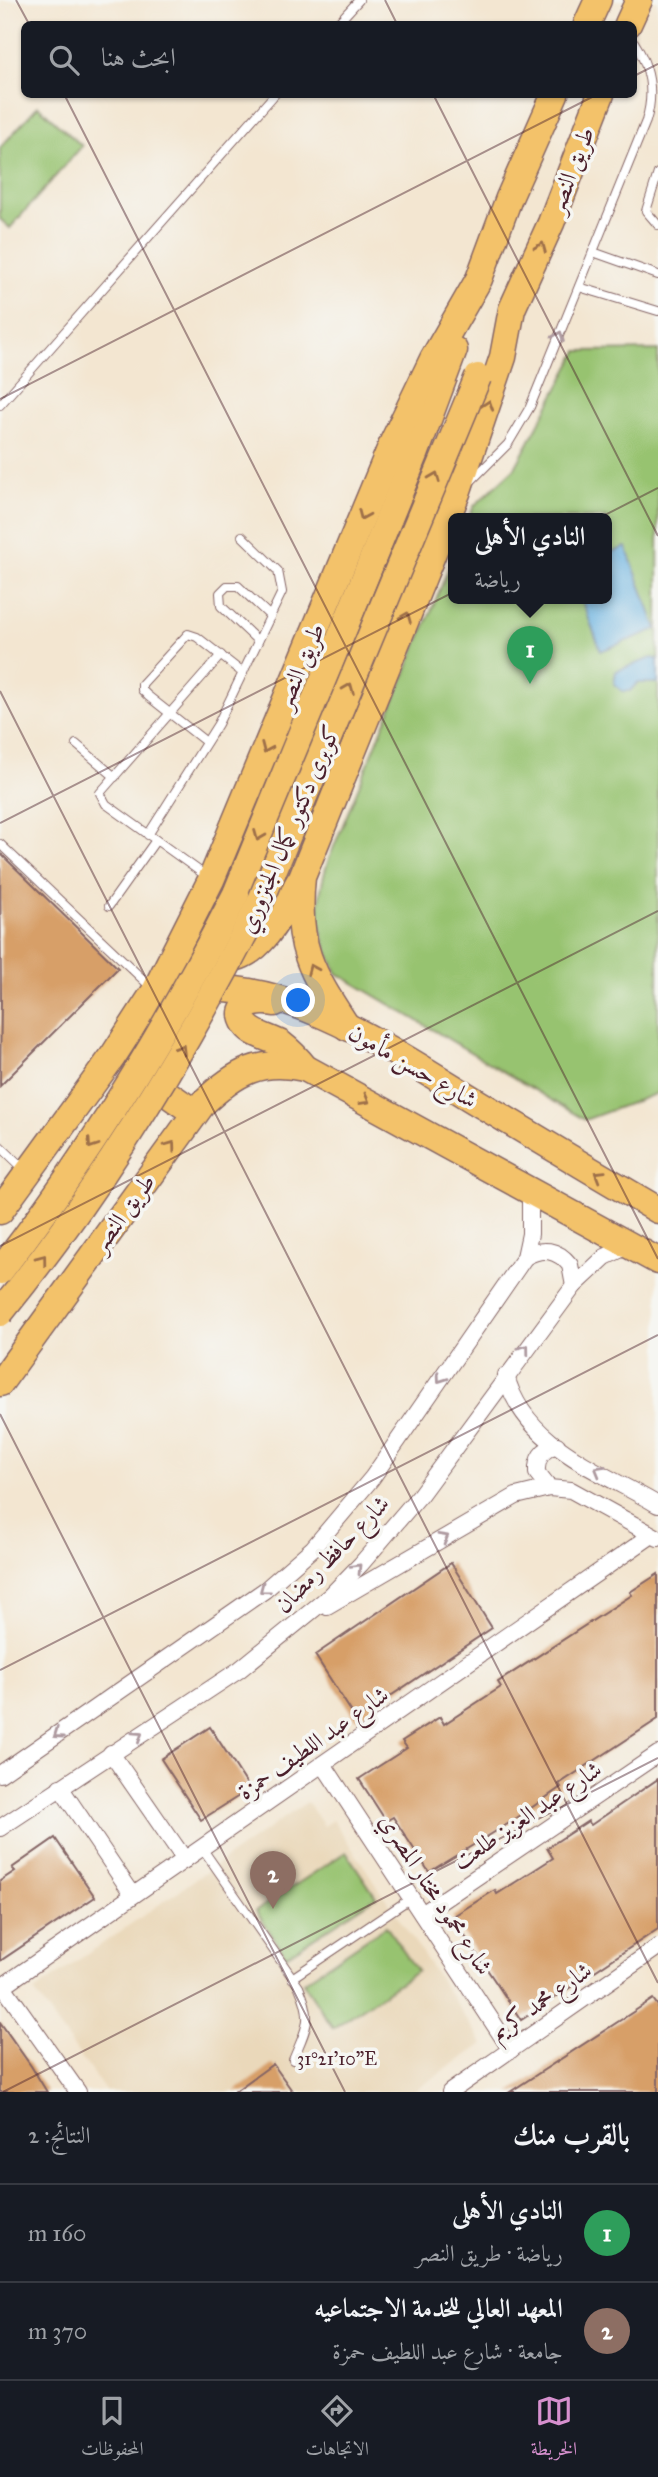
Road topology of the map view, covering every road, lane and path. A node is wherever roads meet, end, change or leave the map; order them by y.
1 (359, 0) edge
2 (598, 0) edge
3 (639, 0) edge
4 (340, 21) edge
5 (588, 21) edge
6 (629, 21) edge
7 (637, 48) edge
8 (271, 98) edge
9 (553, 98) edge
10 (599, 98) edge
11 (658, 173) edge
12 (658, 225) edge
13 (593, 252) junction
14 (658, 275) edge
15 (480, 279) junction
16 (579, 287) junction
17 (512, 309) junction
18 (658, 311) edge
19 (0, 405) edge
20 (457, 493) junction
21 (449, 513) edge
22 (448, 515) edge
23 (242, 536) dead end
24 (270, 616) junction
25 (258, 640) junction
26 (220, 655) junction
27 (243, 673) junction
28 (170, 713) junction
29 (206, 742) junction
30 (76, 744) dead end
31 (114, 777) junction
32 (148, 835) junction
33 (156, 840) junction
34 (0, 844) edge
35 (302, 877) junction
36 (211, 880) junction
37 (109, 906) dead end
38 (183, 934) junction
39 (151, 997) junction
40 (296, 1006) junction
41 (347, 1027) junction
42 (113, 1056) junction
43 (305, 1068) junction
44 (195, 1113) junction
45 (0, 1146) edge
46 (29, 1175) junction
47 (530, 1190) junction
48 (658, 1210) edge
49 (0, 1211) edge
50 (630, 1245) junction
51 (525, 1257) junction
52 (658, 1261) edge
53 (0, 1271) edge
54 (574, 1286) junction
55 (0, 1313) edge
56 (506, 1375) junction
57 (1, 1381) edge
58 (557, 1446) junction
59 (549, 1488) junction
60 (658, 1505) edge
61 (655, 1537) edge
62 (300, 1622) junction
63 (111, 1754) junction
64 (658, 1754) edge
65 (323, 1764) junction
66 (0, 1774) edge
67 (60, 1787) junction
68 (0, 1828) edge
69 (202, 1848) junction
70 (185, 1860) junction
71 (133, 1895) junction
72 (411, 1898) junction
73 (422, 1914) junction
74 (658, 1947) edge
75 (292, 1978) junction
76 (2, 1987) edge
77 (511, 2050) junction
78 (293, 2060) dead end
79 (78, 2092) edge
80 (450, 2092) edge

1 - 4 lane
2 - 5 main road
3 - 6 main road
7 - 13 lane
8 - 19 lane
9 - 15 main road, طريق النصر
17 -> 10 main road, طريق النصر
11 - 12 lane
13 - 14 lane
13 - 16 lane
15 -> 36 main road, طريق النصر
15 -> 53 main road, كوبرى دكتور كمال الجنزوري, bridge
16 - 18 lane
20 -> 16 lane
20 -> 17 main road, طريق النصر
55 -> 17 main road, كوبرى دكتور كمال الجنزوري, bridge
21 -> 20 main road, طريق النصر
35 -> 22 main road, طريق النصر
23 - 24 lane
24 - 25 lane
24 - 25 lane
25 - 27 lane
26 - 27 lane
26 - 28 lane
26 - 28 lane
27 - 29 lane
28 - 29 lane
28 - 31 lane
29 - 32 lane
30 - 31 lane
31 - 32 lane
32 - 33 lane
33 - 36 lane
33 - 37 lane
34 - 39 lane
35 - 38 main road
41 -> 35 main road, طريق النصر
36 - 38 main road, طريق النصر
38 - 39 main road, طريق النصر
39 - 40 main road, شارع حسن مأمون
39 - 42 main road, طريق النصر
40 - 41 main road, شارع حسن مأمون
40 - 43 main road
48 -> 41 main road, شارع حسن مأمون
42 - 44 main road
42 - 46 main road, طريق النصر
43 - 44 main road, طريق النصر
43 -> 47 main road
57 -> 44 main road, طريق النصر
45 - 46 lane
46 - 49 main road, طريق النصر
47 - 50 main road
47 - 51 street, شارع حافظ رمضان
50 - 52 main road
50 - 54 street, شارع حافظ رمضان
51 - 54 street
51 -> 66 street, شارع حافظ رمضان
56 -> 54 street, شارع حافظ رمضان
56 - 58 street
62 -> 56 street, شارع حافظ رمضان
58 - 59 street
60 -> 58 street
59 - 61 street
62 -> 59 street
61 - 65 street, شارع عبد اللطيف حمزة
63 -> 62 street, شارع حافظ رمضان
63 - 67 street, شارع حافظ رمضان
63 - 70 street
64 - 73 street, شارع عبد العزيز طلعت
65 - 69 street, شارع عبد اللطيف حمزة
65 - 72 street, شارع محمود مختار المصري
67 - 68 street, شارع حافظ رمضان
67 - 71 street
69 - 70 street, شارع عبد اللطيف حمزة
69 - 75 lane
70 - 71 street, شارع عبد اللطيف حمزة
71 - 76 street, شارع عبد اللطيف حمزة
72 - 73 street, شارع محمود مختار المصري
72 - 75 lane
73 - 77 street, شارع محمود مختار المصري
74 - 77 street, شارع محمد كريم
75 - 78 lane
76 - 79 street
77 - 80 street, شارع محمد كريم

